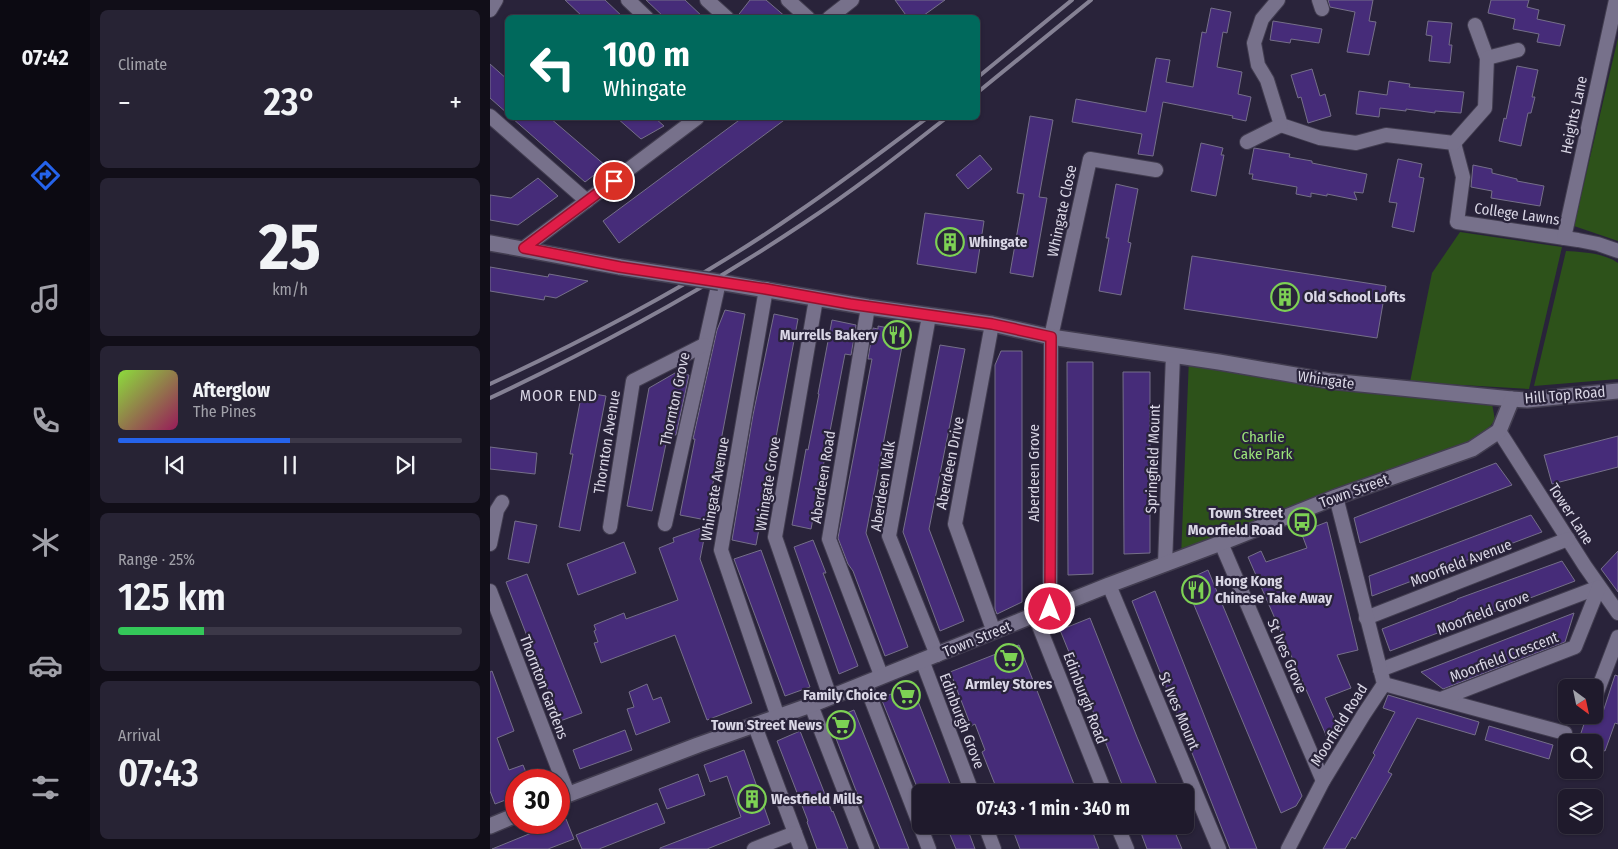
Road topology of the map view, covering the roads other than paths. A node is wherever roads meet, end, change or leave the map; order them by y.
1 (496, 0) edge
2 (628, 0) edge
3 (707, 0) edge
4 (788, 0) edge
5 (852, 0) edge
6 (1278, 0) edge
7 (1616, 0) edge
8 (490, 10) edge
9 (644, 15) edge
10 (724, 15) edge
11 (805, 15) edge
12 (833, 15) edge
13 (1475, 25) dead end
14 (1518, 50) dead end
15 (1487, 58) junction
16 (490, 116) edge
17 (694, 120) edge
18 (1281, 125) junction
19 (1246, 142) dead end
20 (1454, 143) junction
21 (1156, 170) dead end
22 (587, 201) junction
23 (1564, 238) junction
24 (490, 243) edge
25 (524, 248) junction
26 (1618, 251) edge
27 (719, 282) junction
28 (766, 289) junction
29 (816, 298) junction
30 (868, 307) junction
31 (929, 316) junction
32 (992, 324) junction
33 (1051, 337) junction
34 (704, 345) junction
35 (1173, 355) junction
36 (1618, 391) edge
37 (1512, 399) junction
38 (1499, 431) junction
39 (1336, 497) junction
40 (502, 502) dead end
41 (664, 524) dead end
42 (610, 528) dead end
43 (1568, 539) junction
44 (1221, 543) junction
45 (490, 544) edge
46 (1165, 564) junction
47 (1108, 585) junction
48 (1599, 587) junction
49 (490, 591) edge
50 (1050, 609) junction
51 (1618, 613) edge
52 (1035, 616) junction
53 (1366, 618) junction
54 (994, 632) junction
55 (1618, 637) edge
56 (937, 655) junction
57 (922, 660) junction
58 (1380, 670) junction
59 (881, 675) junction
60 (1602, 679) edge
61 (865, 682) junction
62 (1384, 684) junction
63 (830, 697) junction
64 (1441, 699) junction
65 (811, 705) junction
66 (778, 717) junction
67 (755, 726) junction
68 (1565, 733) dead end
69 (553, 769) edge
70 (1323, 781) junction
71 (969, 784) edge
72 (1102, 784) edge
73 (570, 793) edge
74 (505, 820) edge
75 (490, 826) edge
76 (795, 833) junction
77 (988, 834) edge
78 (1121, 834) edge
79 (754, 849) edge
80 (801, 849) edge
81 (867, 849) edge
82 (929, 849) edge
83 (994, 849) edge
84 (1127, 849) edge
85 (1219, 849) edge
86 (1288, 849) edge

1 - 8 street
2 - 9 street
3 - 10 street
4 - 11 street
5 - 12 street
6 - 18 street
7 - 23 street, Heights Lane
13 - 15 street
14 - 15 street
15 - 20 street
16 - 22 street
17 - 22 street
18 - 19 street
18 - 20 street
20 - 23 street, College Lawns
21 - 33 street, Whingate Close
22 - 25 street
23 - 26 street, College Lawns
24 - 25 street, Whingate
25 - 27 street, Whingate, bridge
27 - 28 street, Whingate
27 - 34 street, Thornton Grove
28 - 29 street, Whingate
28 - 66 street, Whingate Avenue
29 - 30 street, Whingate
29 - 63 street, Whingate Grove
30 - 31 street, Whingate
30 - 59 street, Aberdeen Road
31 - 32 street, Whingate
31 - 56 street, Aberdeen Walk
32 - 33 street, Whingate
32 - 54 street, Aberdeen Drive
33 - 35 street, Whingate
33 - 50 street, Aberdeen Grove
34 - 41 street, Thornton Grove
34 - 42 street, Thornton Avenue
35 - 37 street, Whingate
35 - 46 street, Springfield Mount
36 - 37 street, Hill Top Road
37 - 38 street
38 - 39 street, Town Street
38 - 43 street, Tower Lane
39 - 44 street, Town Street
39 - 53 street, Moorfield Road
40 - 45 street
43 - 48 street, Tower Lane
43 - 53 street, Moorfield Avenue
44 - 46 street, Town Street
44 - 70 street, St Ives Grove
46 - 47 street, Town Street
47 - 50 street, Town Street
47 - 85 street, St Ives Mount
48 - 51 street, Tower Lane
48 - 58 street, Moorfield Grove
48 - 64 street, Moorfield Crescent
49 - 69 street, Thornton Gardens
50 - 52 street, Town Street
52 - 54 street, Town Street
52 - 72 street, Edinburgh Road
53 - 58 street, Moorfield Road
54 - 56 street, Town Street
55 - 60 street
56 - 57 street, Town Street
57 - 59 street, Town Street
57 - 71 street, Edinburgh Grove
58 - 62 street, Moorfield Road
59 - 61 street, Town Street
61 - 63 street, Town Street
61 - 82 street
62 - 64 street
62 - 70 street, Moorfield Road
63 - 65 street, Town Street
64 - 68 street
65 - 66 street, Town Street
65 - 81 street
66 - 67 street, Town Street
67 - 73 street, Town Street
67 - 76 street
70 - 86 street, Moorfield Road
74 - 75 street
76 - 79 street
76 - 80 street
77 - 83 street
78 - 84 street

